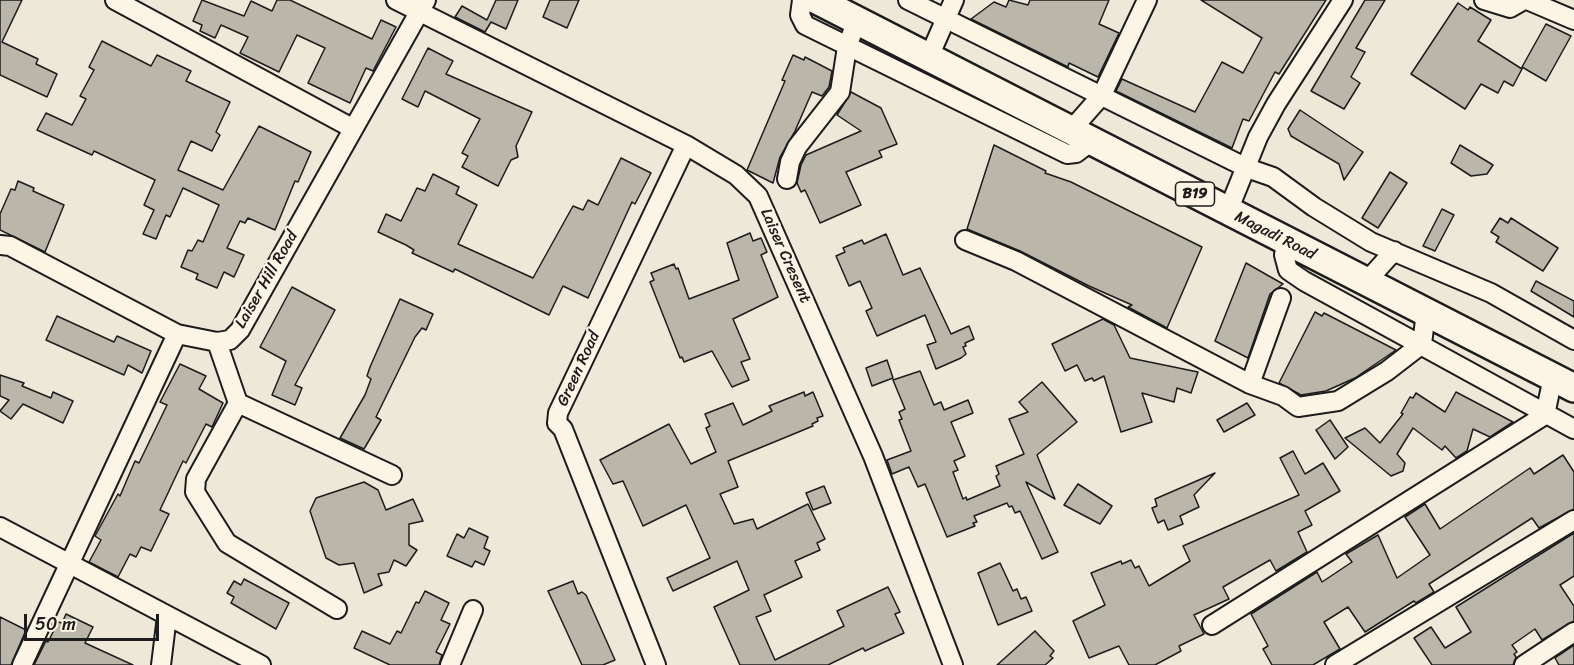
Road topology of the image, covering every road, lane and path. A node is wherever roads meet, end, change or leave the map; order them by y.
1 (115, 0) edge
2 (396, 0) edge
3 (802, 0) edge
4 (817, 0) edge
5 (908, 0) edge
6 (954, 0) edge
7 (1147, 0) edge
8 (1343, 0) edge
9 (1484, 0) edge
10 (1525, 0) edge
11 (423, 6) edge
12 (946, 18) junction
13 (1574, 20) edge
14 (868, 26) junction
15 (847, 47) junction
16 (868, 55) junction
17 (929, 57) junction
18 (1102, 95) junction
19 (352, 128) junction
20 (1083, 135) junction
21 (686, 145) junction
22 (1247, 168) junction
23 (787, 179) dead end
24 (1228, 211) junction
25 (965, 240) dead end
26 (1286, 241) junction
27 (0, 245) edge
28 (1394, 251) junction
29 (1366, 282) junction
30 (1281, 298) dead end
31 (1426, 312) junction
32 (177, 333) junction
33 (1574, 340) edge
34 (217, 342) junction
35 (1422, 344) junction
36 (1563, 383) edge
37 (1251, 384) junction
38 (238, 403) junction
39 (1545, 415) junction
40 (1574, 429) edge
41 (392, 475) dead end
42 (1574, 520) edge
43 (0, 527) edge
44 (68, 564) junction
45 (337, 609) dead end
46 (473, 610) dead end
47 (167, 616) junction
48 (1212, 625) dead end
49 (1574, 632) edge
50 (22, 665) edge
51 (161, 665) edge
52 (261, 665) edge
53 (450, 665) edge
54 (656, 665) edge
55 (953, 665) edge
56 (1335, 665) edge
57 (1524, 665) edge

1 - 19 street
2 - 11 street, Laiser Cresent
3 - 15 street
4 - 14 highway, Magadi Road / B19
5 - 12 street
6 - 12 street
7 - 18 street
8 - 22 street
9 - 10 street
10 - 13 street
11 - 19 street, Laiser Hill Road
11 - 21 street, Laiser Cresent
12 - 17 street
12 - 18 street
14 - 15 street
14 - 16 street
14 - 17 highway, Magadi Road / B19
15 - 16 street
15 - 23 street
16 - 20 street
17 - 20 highway, Magadi Road / B19
18 - 20 street
18 - 22 street
19 - 34 street, Laiser Hill Road
20 - 24 highway, Magadi Road / B19
21 - 54 street, Green Road
21 - 55 street, Laiser Cresent
22 - 24 street
22 - 28 street
24 - 26 highway, Magadi Road / B19
25 - 37 street
26 - 29 highway, Magadi Road / B19
26 - 35 street
27 - 32 street, Laiser Hill Road
28 - 29 street
28 - 33 street
29 - 31 highway, Magadi Road / B19
30 - 37 street
31 - 35 street
31 - 36 highway, Magadi Road / B19
32 - 34 street, Laiser Hill Road
32 - 44 street
34 - 38 street
35 - 37 street
35 - 39 street
36 - 39 street
38 - 41 street
38 - 45 street
39 - 40 street
39 - 48 street
42 - 56 street
43 - 44 street
44 - 47 street
44 - 50 street
46 - 53 street
47 - 51 street
47 - 52 street
49 - 57 street

